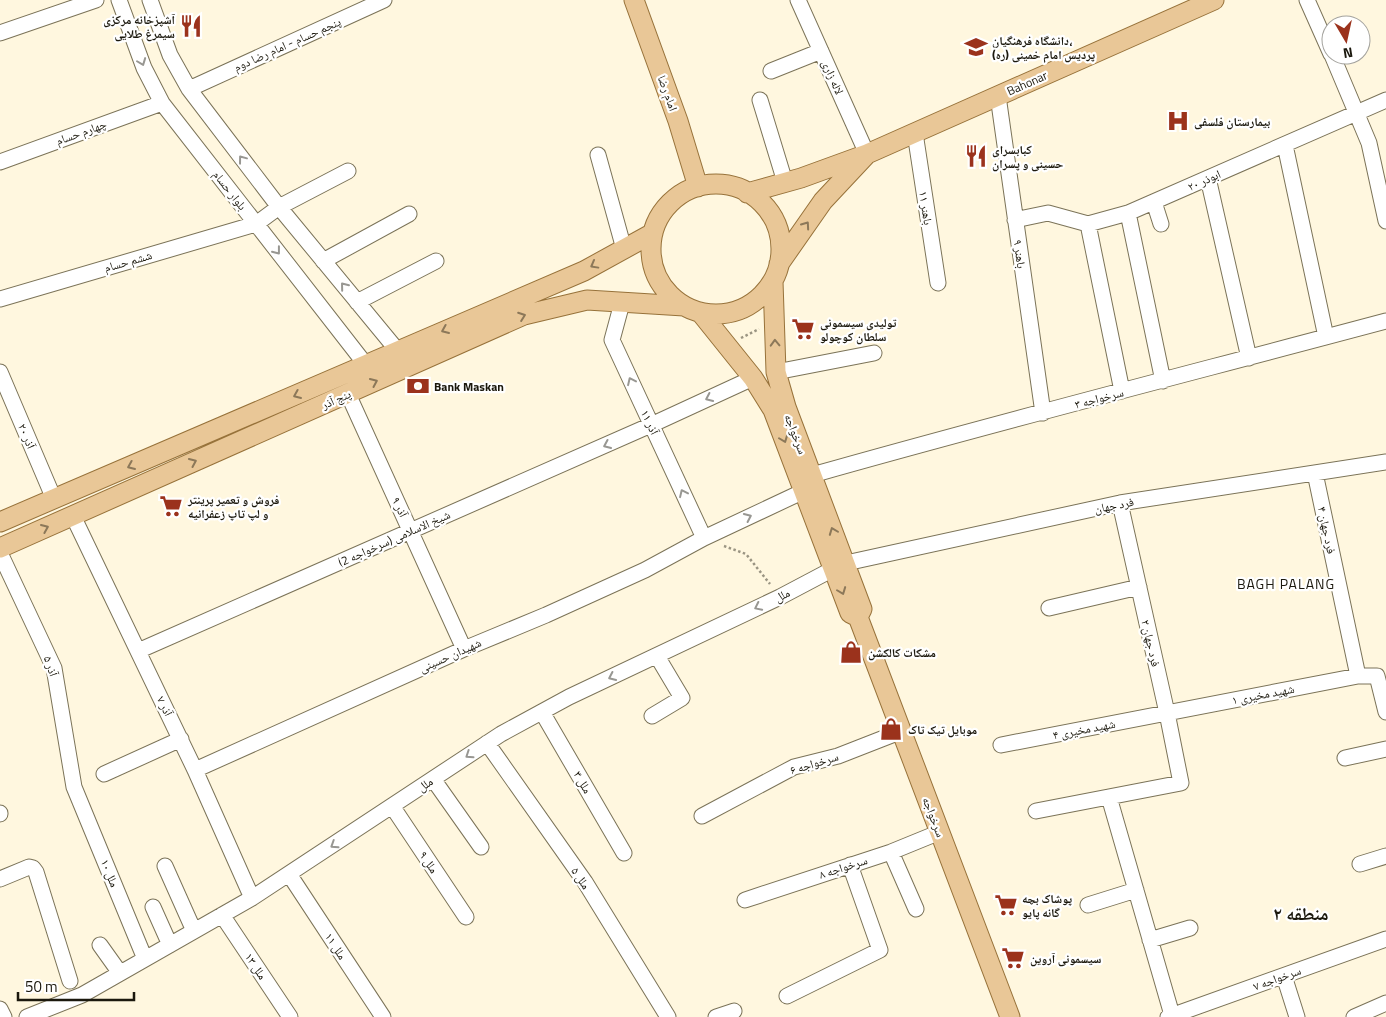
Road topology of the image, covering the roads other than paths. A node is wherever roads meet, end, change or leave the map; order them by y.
1 (96, 0) edge
2 (120, 0) edge
3 (150, 0) edge
4 (384, 0) edge
5 (634, 0) edge
6 (798, 0) edge
7 (1214, 0) edge
8 (1307, 0) edge
9 (1321, 32) edge
10 (0, 33) edge
11 (821, 52) junction
12 (1336, 65) edge
13 (771, 72) dead end
14 (189, 88) junction
15 (998, 96) junction
16 (760, 100) dead end
17 (1386, 100) edge
18 (162, 103) junction
19 (1357, 113) junction
20 (915, 133) junction
21 (1285, 145) junction
22 (867, 154) junction
23 (598, 155) dead end
24 (0, 162) edge
25 (348, 171) dead end
26 (1208, 178) junction
27 (785, 182) junction
28 (698, 187) junction
29 (748, 193) junction
30 (1154, 202) junction
31 (279, 207) junction
32 (1128, 213) junction
33 (409, 214) dead end
34 (1015, 220) junction
35 (1386, 221) edge
36 (256, 224) junction
37 (1088, 224) junction
38 (1161, 224) dead end
39 (653, 233) junction
40 (624, 249) junction
41 (323, 261) junction
42 (436, 261) dead end
43 (776, 273) junction
44 (938, 283) dead end
45 (0, 299) edge
46 (357, 302) junction
47 (622, 303) junction
48 (692, 309) junction
49 (1386, 321) edge
50 (1326, 337) junction
51 (397, 350) junction
52 (874, 353) dead end
53 (1249, 358) junction
54 (366, 365) junction
55 (0, 372) edge
56 (776, 372) junction
57 (753, 378) junction
58 (1163, 380) junction
59 (1122, 392) junction
60 (348, 394) junction
61 (1043, 413) junction
62 (651, 425) junction
63 (1386, 462) edge
64 (1315, 473) junction
65 (808, 483) junction
66 (54, 499) junction
67 (1120, 503) junction
68 (73, 516) junction
69 (0, 522) edge
70 (411, 531) junction
71 (704, 538) junction
72 (0, 548) edge
73 (0, 553) edge
74 (839, 566) junction
75 (1139, 587) junction
76 (1048, 608) dead end
77 (464, 649) junction
78 (138, 651) junction
79 (657, 656) junction
80 (1358, 676) junction
81 (542, 712) junction
82 (1386, 712) edge
83 (1167, 713) junction
84 (652, 716) dead end
85 (902, 731) junction
86 (181, 739) junction
87 (488, 743) junction
88 (1001, 745) dead end
89 (1386, 749) edge
90 (1344, 758) dead end
91 (195, 770) junction
92 (104, 774) dead end
93 (433, 779) junction
94 (74, 787) joint
95 (1108, 797) junction
96 (392, 806) junction
97 (1036, 811) dead end
98 (702, 816) dead end
99 (940, 832) junction
100 (481, 847) dead end
101 (891, 852) junction
102 (624, 853) dead end
103 (1386, 856) edge
104 (1360, 864) dead end
105 (850, 865) junction
106 (165, 866) dead end
107 (289, 874) junction
108 (0, 879) edge
109 (1136, 890) junction
110 (252, 898) junction
111 (745, 900) dead end
112 (1088, 905) dead end
113 (153, 906) dead end
114 (916, 909) dead end
115 (222, 916) junction
116 (466, 917) dead end
117 (1190, 928) dead end
118 (194, 931) junction
119 (1386, 939) edge
120 (1150, 940) junction
121 (100, 945) dead end
122 (170, 945) junction
123 (145, 959) junction
124 (120, 973) junction
125 (1284, 976) junction
126 (70, 981) dead end
127 (787, 996) dead end
128 (1386, 1003) edge
129 (0, 1009) edge
130 (61, 1010) edge
131 (734, 1012) dead end
132 (1170, 1016) edge
133 (4, 1017) edge
134 (27, 1017) edge
135 (290, 1017) edge
136 (383, 1017) edge
137 (668, 1017) edge
138 (716, 1017) edge
139 (1010, 1017) edge
140 (1297, 1017) edge
141 (1354, 1017) edge

1 - 10 street
2 -> 18 street, بلوار حسام
3 - 14 street
4 - 14 street, پنجم حسام - امام رضا دوم
5 - 28 main road, امام رضا
6 - 11 street, لاله زاری
7 - 15 main road, Bahonar
8 - 9 street
11 - 13 street
11 - 22 street, لاله زاری
12 - 19 street
31 -> 14 street
15 - 20 main road, Bahonar
15 - 34 street, ۹ باهنر
16 - 27 street
17 - 19 street, ابوذر ۲۰
18 - 24 street, چهارم حسام
18 - 36 street, بلوار حسام
19 - 21 street, ابوذر ۲۰
19 - 35 street
20 - 22 main road, Bahonar
20 - 44 street, باهنر ۱۱
21 - 26 street, ابوذر ۲۰
21 - 50 street
22 - 27 main road, Bahonar
43 -> 22 main road, Bahonar
23 - 40 street
25 - 31 street
26 - 30 street, ابوذر ۲۰
26 - 53 street
27 - 29 main road, Bahonar
28 - 29 main road
28 - 39 main road
29 - 43 main road
30 - 32 street, ابوذر ۲۰
30 - 38 street
31 - 36 street
31 - 41 street
32 - 37 street, ابوذر ۲۰
32 - 58 street
33 - 41 street
34 - 37 street
34 - 61 street, ۹ باهنر
36 - 45 street, ششم حسام
36 -> 54 street, بلوار حسام
37 - 59 street
39 - 40 main road, پنج آذر
39 - 48 main road
40 -> 51 main road, پنج آذر
46 -> 41 street
42 - 46 street
43 - 48 main road
56 -> 43 main road, سرخواجه
46 - 51 street
47 - 48 main road, پنج آذر
60 -> 47 main road, پنج آذر
62 -> 47 street, آذر ۱۱
48 - 57 main road, سرخواجه
49 - 50 street, سرخواجه ۳
50 - 53 street, سرخواجه ۳
51 - 54 main road, پنج آذر
52 - 56 street
53 - 58 street, سرخواجه ۳
54 -> 66 main road, پنج آذر
55 - 66 street, ۲۰ آذر
56 - 65 main road, سرخواجه
57 -> 62 street, شیخ الاسلامی (سرخواجه 2)
57 -> 65 main road, سرخواجه
58 - 59 street, سرخواجه ۳
59 - 61 street, سرخواجه ۳
68 -> 60 main road, پنج آذر
60 - 70 street, ۹ آذر
61 - 65 street, سرخواجه ۳
62 -> 70 street, شیخ الاسلامی (سرخواجه 2)
71 -> 62 street, آذر ۱۱
63 - 64 street, فرد جهان
64 - 67 street, فرد جهان
64 - 80 street, ۴ فرد جهان
71 -> 65 street, شهیدان حسینی
65 - 74 main road, سرخواجه
66 - 69 main road, پنج آذر
67 - 74 street, فرد جهان
67 - 75 street, ۲ فرد جهان
72 -> 68 main road, پنج آذر
68 - 78 street, آذر ۷
70 - 77 street, ۹ آذر
70 - 78 street, شیخ الاسلامی (سرخواجه 2)
71 - 77 street, شهیدان حسینی
73 - 94 street, آذر ۵
74 -> 79 street, ملل
74 - 85 main road, سرخواجه
75 - 76 street
75 - 83 street, ۲ فرد جهان
77 - 91 street, شهیدان حسینی
78 - 86 street, آذر ۷
79 -> 81 street, ملل
79 - 84 street
80 - 82 street
80 - 83 street, شهید مخیری ۱
81 - 87 street, ملل
81 - 102 street, ملل ۳
83 - 88 street, ۴ شهید مخیری
83 - 95 street, ۲ فرد جهان
85 - 98 street, سرخواجه ۶
85 - 99 main road, سرخواجه
86 - 91 street, آذر ۷
86 - 92 street
87 -> 93 street, ملل
87 - 137 street, ملل ۵
89 - 90 street
91 - 110 street, آذر ۷
93 - 96 street, ملل
93 - 100 street
94 - 123 street, ۱۰ ملل
95 - 97 street
95 - 109 street
96 -> 107 street, ملل
96 - 116 street, ملل ۹
99 - 101 street, ۸ سرخواجه
99 - 139 main road, سرخواجه
101 - 105 street, ۸ سرخواجه
101 - 114 street
103 - 104 street
105 - 111 street, ۸ سرخواجه
105 - 127 street
106 - 118 street
107 - 110 street, ملل
107 - 136 street, ۱۱ ملل
108 - 126 street
109 - 112 street
109 - 120 street
110 - 115 street, ملل
113 - 122 street
115 - 118 street, ملل
115 - 135 street, ملل ۱۳
117 - 120 street
118 - 122 street, ملل
119 - 125 street, سرخواجه ۷
120 - 132 street
121 - 124 street
122 - 123 street, ملل
123 - 124 street, ملل
124 - 130 street, ملل
125 - 132 street, سرخواجه ۷
125 - 140 street
128 - 141 street
129 - 133 street
130 - 134 street, ملل
131 - 138 street

